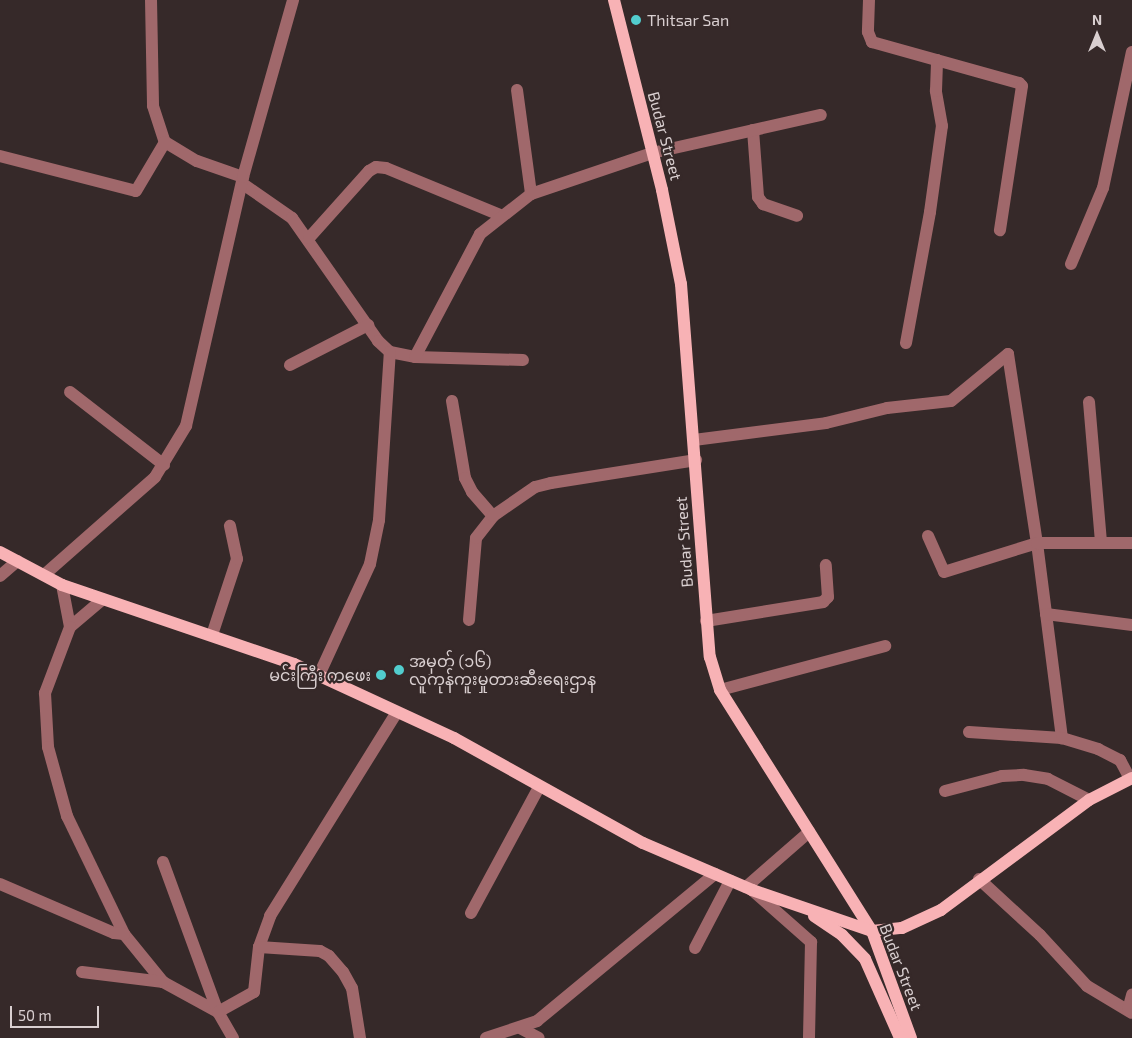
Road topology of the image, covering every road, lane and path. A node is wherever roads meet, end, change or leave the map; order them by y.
1 (151, 0) edge
2 (293, 0) edge
3 (614, 0) edge
4 (869, 0) edge
5 (1132, 52) edge
6 (937, 60) junction
7 (1129, 86) edge
8 (517, 90) dead end
9 (821, 115) dead end
10 (753, 130) junction
11 (165, 142) junction
12 (652, 153) junction
13 (0, 156) edge
14 (243, 180) junction
15 (531, 194) junction
16 (500, 215) junction
17 (797, 216) dead end
18 (1000, 230) dead end
19 (309, 238) junction
20 (1071, 264) dead end
21 (368, 326) junction
22 (906, 343) dead end
23 (390, 352) junction
24 (415, 357) junction
25 (523, 360) dead end
26 (290, 365) dead end
27 (70, 392) dead end
28 (452, 401) dead end
29 (1089, 402) dead end
30 (694, 440) junction
31 (696, 460) junction
32 (164, 465) junction
33 (493, 516) junction
34 (230, 526) dead end
35 (928, 536) dead end
36 (1101, 541) junction
37 (1037, 543) junction
38 (1132, 543) edge
39 (0, 552) edge
40 (17, 561) junction
41 (826, 565) dead end
42 (44, 575) junction
43 (0, 576) edge
44 (62, 585) junction
45 (103, 599) junction
46 (1046, 614) junction
47 (469, 620) dead end
48 (706, 621) junction
49 (1132, 625) edge
50 (70, 627) junction
51 (212, 635) junction
52 (886, 646) dead end
53 (319, 675) junction
54 (720, 690) junction
55 (397, 712) junction
56 (969, 732) dead end
57 (1062, 738) junction
58 (1131, 778) edge
59 (539, 787) junction
60 (945, 791) dead end
61 (1089, 800) junction
62 (808, 832) junction
63 (163, 862) dead end
64 (715, 874) junction
65 (979, 879) junction
66 (730, 881) junction
67 (0, 884) edge
68 (749, 889) junction
69 (802, 907) junction
70 (471, 913) dead end
71 (872, 931) junction
72 (124, 934) junction
73 (259, 947) junction
74 (694, 948) dead end
75 (82, 972) dead end
76 (162, 982) junction
77 (1132, 995) edge
78 (1130, 1011) edge
79 (218, 1012) junction
80 (520, 1028) junction
81 (233, 1038) edge
82 (360, 1038) edge
83 (486, 1038) edge
84 (540, 1038) edge
85 (809, 1038) edge
86 (900, 1038) edge
87 (912, 1038) edge

1 - 11 street
2 - 14 street
3 - 12 main road, Budar Street
4 - 6 street
5 - 7 street
6 - 18 street
6 - 22 street
7 - 20 street
8 - 15 street
9 - 10 street
10 - 12 street
10 - 17 street
11 - 13 street
11 - 14 street
12 - 15 street
12 - 30 main road, Budar Street
14 - 19 street
14 - 32 street
15 - 16 street
16 - 19 street
16 - 24 street
19 - 21 street
21 - 23 street
21 - 26 street
23 - 24 street
23 - 53 street
24 - 25 street
27 - 32 street
28 - 33 street
29 - 36 street
30 - 31 main road, Budar Street
30 - 37 street
31 - 33 street
31 - 48 main road, Budar Street
32 - 42 street
33 - 47 street
34 - 51 street
35 - 37 street
36 - 37 street
36 - 38 street
37 - 46 street
39 - 40 main road
40 - 42 main road
40 - 43 street
41 - 48 street
42 - 44 main road
44 - 45 main road
44 - 50 street
45 - 50 street
45 - 51 main road
46 - 49 street
46 - 57 street
48 - 54 main road, Budar Street
50 - 72 street
51 - 53 main road
52 - 54 street
53 - 55 main road
54 - 62 main road, Budar Street
55 - 59 main road
55 - 73 street
56 - 57 street
57 - 58 street
58 - 61 main road
59 - 64 main road
59 - 70 street
60 - 61 street
61 - 65 main road
62 - 68 street
62 - 71 main road, Budar Street
63 - 79 street
64 - 66 main road
64 - 80 street
65 - 71 main road
65 - 78 street
66 - 68 main road
66 - 74 street
67 - 72 street
68 - 69 main road
68 - 85 street
69 - 71 main road
69 - 86 main road
71 - 87 main road, Budar Street
72 - 76 street
73 - 79 street
73 - 82 street
75 - 76 street
76 - 79 street
77 - 78 street
79 - 81 street
80 - 83 street
80 - 84 street

